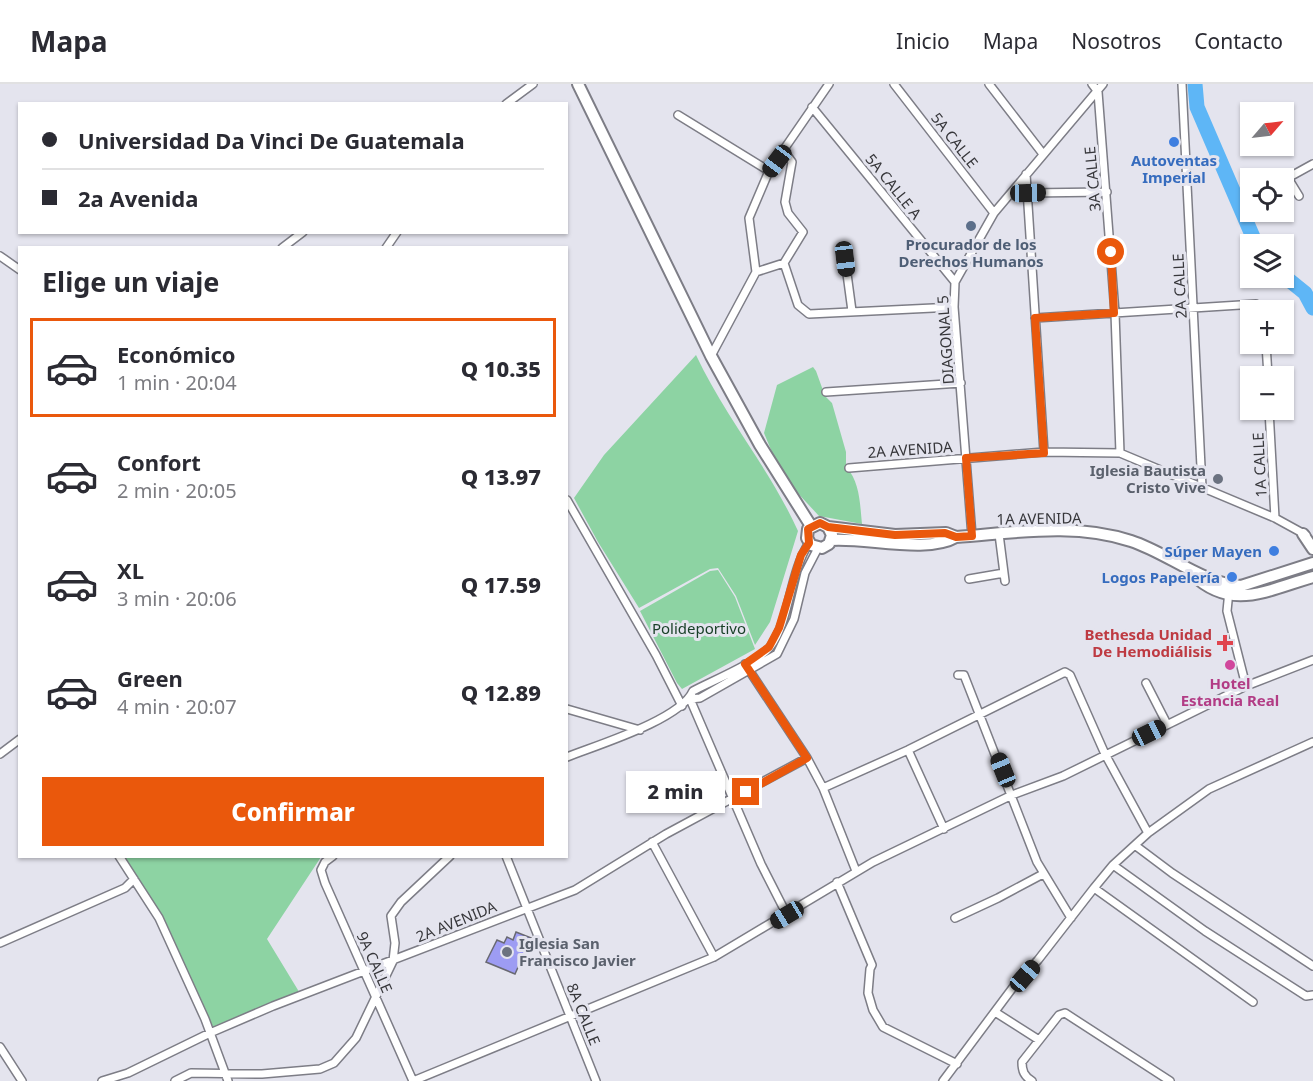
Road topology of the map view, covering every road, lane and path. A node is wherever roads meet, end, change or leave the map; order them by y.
1 (533, 84) edge
2 (578, 84) edge
3 (829, 84) edge
4 (894, 84) edge
5 (989, 84) edge
6 (1092, 84) edge
7 (1103, 84) edge
8 (1182, 84) edge
9 (1098, 92) junction
10 (508, 102) edge
11 (812, 107) junction
12 (678, 116) dead end
13 (784, 151) junction
14 (1043, 154) junction
15 (1313, 164) edge
16 (769, 171) junction
17 (1026, 174) junction
18 (1294, 175) edge
19 (1294, 189) edge
20 (1107, 192) junction
21 (1028, 193) junction
22 (1299, 196) dead end
23 (994, 213) junction
24 (300, 234) edge
25 (285, 246) edge
26 (0, 256) edge
27 (845, 259) dead end
28 (784, 263) junction
29 (18, 269) edge
30 (756, 272) junction
31 (955, 282) junction
32 (1240, 305) edge
33 (954, 307) junction
34 (1194, 309) junction
35 (852, 311) junction
36 (1114, 313) junction
37 (1035, 318) junction
38 (711, 356) junction
39 (961, 383) junction
40 (826, 392) dead end
41 (1270, 420) edge
42 (1044, 453) junction
43 (1120, 453) junction
44 (966, 458) junction
45 (849, 468) dead end
46 (1202, 487) junction
47 (568, 503) edge
48 (1275, 518) junction
49 (812, 526) junction
50 (828, 527) junction
51 (999, 534) junction
52 (972, 536) junction
53 (956, 537) junction
54 (1308, 537) edge
55 (831, 540) junction
56 (813, 545) junction
57 (1313, 549) edge
58 (1313, 563) edge
59 (1313, 577) edge
60 (969, 579) dead end
61 (1229, 590) junction
62 (1313, 660) edge
63 (745, 664) junction
64 (750, 670) junction
65 (958, 675) dead end
66 (1146, 683) dead end
67 (1246, 686) junction
68 (690, 699) junction
69 (682, 706) junction
70 (568, 709) edge
71 (981, 715) junction
72 (1167, 724) junction
73 (640, 730) junction
74 (18, 740) edge
75 (1313, 742) edge
76 (908, 750) junction
77 (0, 754) edge
78 (1105, 754) junction
79 (568, 758) edge
80 (807, 758) junction
81 (823, 788) junction
82 (1012, 795) junction
83 (733, 798) junction
84 (944, 830) junction
85 (1148, 833) junction
86 (652, 842) junction
87 (1136, 846) junction
88 (120, 858) edge
89 (330, 858) edge
90 (448, 858) edge
91 (508, 858) edge
92 (1113, 865) junction
93 (856, 871) junction
94 (1043, 874) junction
95 (134, 879) junction
96 (837, 882) junction
97 (1094, 888) junction
98 (527, 908) junction
99 (787, 915) junction
100 (955, 918) dead end
101 (1071, 918) junction
102 (0, 943) edge
103 (714, 957) junction
104 (393, 960) junction
105 (1313, 966) edge
106 (366, 971) junction
107 (376, 996) junction
108 (1312, 996) edge
109 (1254, 1002) dead end
110 (995, 1012) junction
111 (572, 1017) junction
112 (210, 1033) junction
113 (1039, 1040) junction
114 (0, 1047) edge
115 (957, 1064) junction
116 (227, 1078) edge
117 (22, 1081) edge
118 (102, 1081) edge
119 (175, 1081) edge
120 (413, 1081) edge
121 (596, 1081) edge
122 (944, 1081) edge
123 (1032, 1081) edge
124 (1170, 1081) edge

1 - 10 street
2 - 38 main road
3 - 11 street
4 - 23 street, 5A CALLE
5 - 14 street
6 - 9 street
7 - 9 street, DIAGONAL 5
8 - 34 street, 2A CALLE
9 - 14 street, DIAGONAL 5
9 - 20 street, 3A CALLE
11 - 13 street
11 - 31 street, 5A CALLE A
12 - 16 street
13 - 16 street
13 - 28 street
14 - 17 street, DIAGONAL 5
15 - 18 street
16 - 30 street
17 - 21 street
17 - 23 street, DIAGONAL 5
19 - 22 street
20 - 21 street
20 - 36 street, 3A CALLE
21 - 37 street
23 - 31 street, DIAGONAL 5
24 - 25 street
26 - 29 street
27 - 35 street
28 - 30 street
28 - 35 street
30 - 38 street
31 - 33 street, DIAGONAL 5
32 - 34 street
33 - 35 street
33 - 39 street, DIAGONAL 5
34 - 36 street
34 - 46 street, 2A CALLE
36 - 37 street
36 - 43 street, 3A CALLE
37 - 42 street
38 - 49 main road
39 - 40 street
39 - 44 street, DIAGONAL 5
41 - 48 street, 1A CALLE
42 - 43 street, 2A AVENIDA
42 - 44 street, 2A AVENIDA
43 - 46 street, 2A AVENIDA
44 - 45 street, 2A AVENIDA
44 - 52 street, DIAGONAL 5
46 - 48 street, 2A AVENIDA
47 - 69 street
48 - 54 street, 2A AVENIDA
49 - 50 main road
49 - 56 main road
50 - 53 main road, 1A AVENIDA
50 - 55 main road
51 - 52 main road, 1A AVENIDA
51 - 60 street
51 - 61 main road, 1A AVENIDA
52 - 53 main road, 1A AVENIDA
53 - 55 main road, 1A AVENIDA
54 - 57 main road
55 - 56 main road
56 - 63 street
56 - 64 street
58 - 61 main road
59 - 61 main road
61 - 67 street
62 - 67 street
63 - 64 street
63 - 68 street
64 - 68 street
64 - 80 street
65 - 71 street
66 - 72 street
67 - 72 street
68 - 69 street
68 - 83 street
69 - 73 street
70 - 73 street
71 - 76 street
71 - 78 street
71 - 82 street
72 - 78 street
73 - 79 street
74 - 77 street
75 - 85 street
76 - 81 street
76 - 84 street
78 - 82 street
78 - 85 street
80 - 81 street
80 - 83 street, 2A AVENIDA
81 - 93 street
82 - 84 street
82 - 94 street
83 - 86 street, 2A AVENIDA
83 - 99 street
84 - 93 street
85 - 87 street
86 - 98 street, 2A AVENIDA
86 - 103 street
87 - 92 street
87 - 105 street
88 - 95 street
89 - 106 street, 9A CALLE
90 - 104 street
91 - 98 street, 8A CALLE
92 - 97 street
92 - 108 street
93 - 96 street
94 - 100 street
94 - 101 street
95 - 102 street
95 - 112 street
96 - 99 street
96 - 115 street
97 - 101 street
97 - 109 street
98 - 104 street, 2A AVENIDA
98 - 111 street, 8A CALLE
99 - 103 street
101 - 110 street
103 - 111 street
104 - 106 street, 2A AVENIDA
104 - 107 street
106 - 107 street, 9A CALLE
106 - 112 street, 2A AVENIDA
107 - 116 street
107 - 120 street, 9A CALLE
110 - 113 street
110 - 115 street
111 - 120 street
111 - 121 street, 8A CALLE
112 - 116 street
112 - 118 street, 2A AVENIDA
113 - 123 street
113 - 124 street
114 - 117 street
115 - 122 street
116 - 119 street

